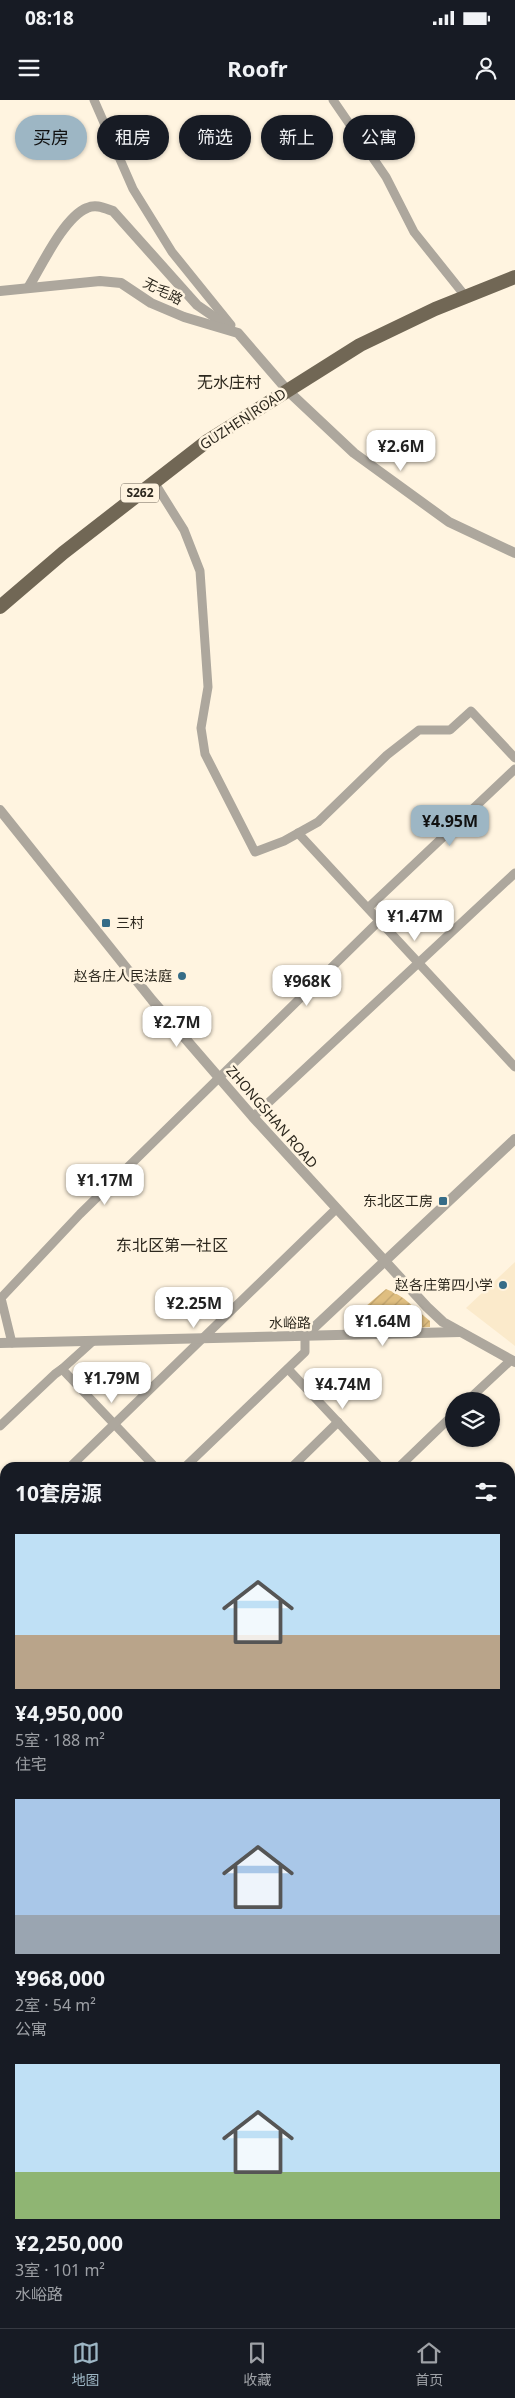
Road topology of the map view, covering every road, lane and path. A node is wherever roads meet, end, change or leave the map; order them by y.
1 (94, 100) edge
2 (333, 100) edge
3 (515, 277) edge
4 (28, 288) junction
5 (0, 291) edge
6 (466, 297) junction
7 (238, 333) junction
8 (288, 391) junction
9 (154, 482) junction
10 (515, 553) edge
11 (0, 607) edge
12 (515, 758) edge
13 (515, 769) edge
14 (0, 810) edge
15 (298, 833) junction
16 (515, 873) edge
17 (368, 908) junction
18 (379, 921) junction
19 (419, 963) junction
20 (515, 1067) edge
21 (218, 1077) junction
22 (253, 1117) junction
23 (515, 1139) edge
24 (336, 1208) junction
25 (384, 1260) junction
26 (460, 1332) junction
27 (305, 1336) junction
28 (202, 1339) junction
29 (93, 1341) junction
30 (0, 1343) edge
31 (12, 1343) junction
32 (513, 1361) edge
33 (62, 1369) junction
34 (288, 1369) junction
35 (477, 1392) edge
36 (338, 1422) junction
37 (445, 1423) edge
38 (114, 1424) junction
39 (0, 1426) edge
40 (75, 1462) edge
41 (150, 1462) edge
42 (190, 1462) edge
43 (296, 1462) edge
44 (375, 1462) edge
45 (404, 1462) edge

1 - 7 street
2 - 6 street
3 - 6 main road, GUZHEN ROAD / S262
4 - 5 street, 无毛路
4 - 7 street, 无毛路
4 - 7 street
6 - 8 main road, GUZHEN ROAD / S262
7 - 8 street
8 - 9 main road, GUZHEN ROAD / S262
8 - 10 street
9 - 11 main road, GUZHEN ROAD / S262
9 - 15 street
12 - 15 street
13 - 17 street
14 - 21 street, ZHONGSHAN ROAD
15 - 17 street
16 - 19 street
17 - 18 street
18 - 19 street
18 - 21 street
19 - 20 street
19 - 22 street
21 - 22 street, ZHONGSHAN ROAD
21 - 31 street
22 - 24 street, ZHONGSHAN ROAD
23 - 25 street
24 - 25 street, ZHONGSHAN ROAD
24 - 28 street
25 - 26 street, ZHONGSHAN ROAD
25 - 27 street
26 - 27 street, 水峪路
26 - 32 street, ZHONGSHAN ROAD
27 - 28 street, 水峪路
27 - 34 street
28 - 29 street, 水峪路
28 - 38 street
29 - 31 street, 水峪路
29 - 33 street
30 - 31 street, 水峪路
32 - 35 street
33 - 38 street
33 - 39 street
34 - 36 street
34 - 42 street
36 - 43 street
36 - 44 street
37 - 45 street
38 - 40 street
38 - 41 street

